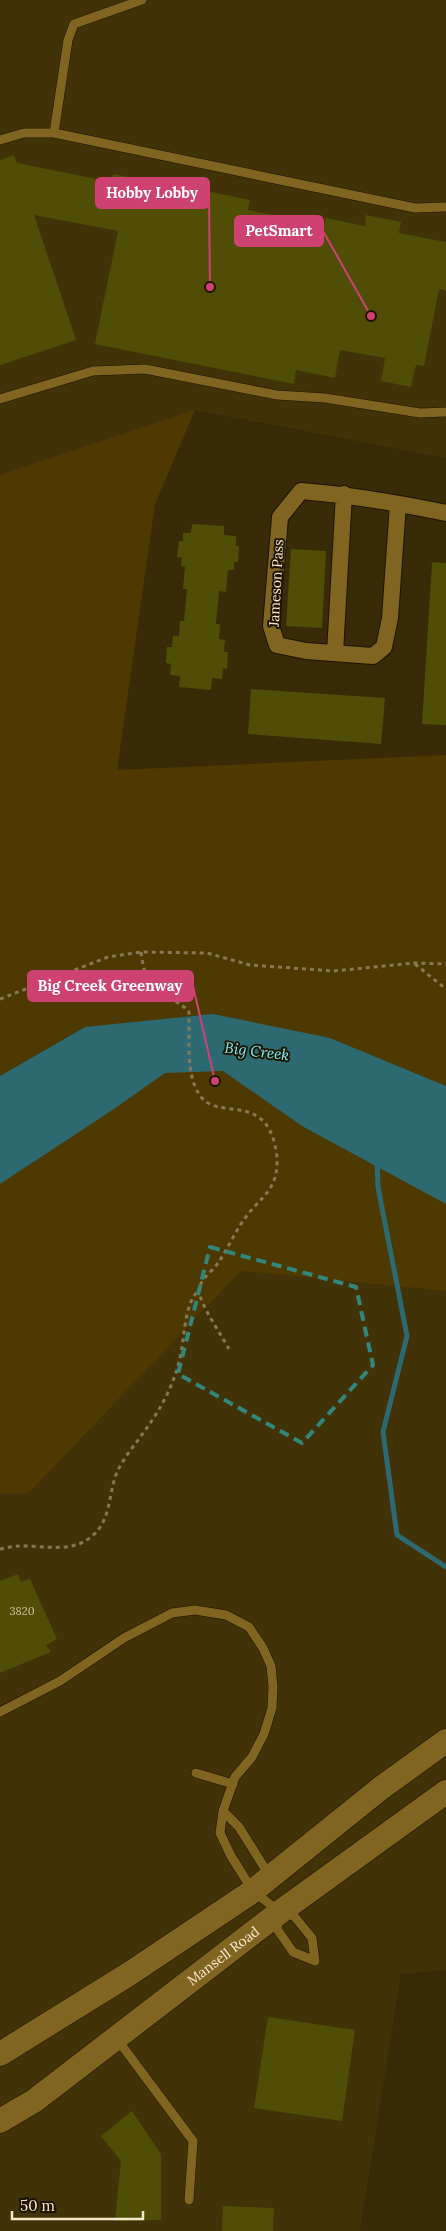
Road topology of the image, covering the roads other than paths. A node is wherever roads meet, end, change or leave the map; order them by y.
1 (142, 0) edge
2 (54, 133) junction
3 (0, 140) edge
4 (446, 207) edge
5 (0, 399) edge
6 (446, 412) edge
7 (344, 494) junction
8 (398, 504) junction
9 (446, 513) edge
10 (335, 653) junction
11 (0, 1712) edge
12 (446, 1741) edge
13 (196, 1773) dead end
14 (232, 1784) junction
15 (446, 1792) edge
16 (223, 1811) junction
17 (262, 1884) junction
18 (280, 1912) junction
19 (117, 2038) junction
20 (0, 2054) edge
21 (0, 2121) edge
22 (189, 2200) dead end

1 - 2 lane
2 - 3 lane
2 - 4 lane
5 - 6 lane
7 - 8 street, Jameson Pass
7 - 10 street
7 - 10 street, Jameson Pass
8 - 9 street, Jameson Pass
8 - 10 street, Jameson Pass
11 - 14 lane
12 - 17 main road
13 - 14 lane
14 - 16 lane
15 - 18 main road, Mansell Road
16 - 17 lane
16 - 17 lane
17 - 18 lane
17 - 20 main road
18 - 18 lane
18 - 19 main road, Mansell Road
19 - 21 main road, Mansell Road
19 - 22 lane

